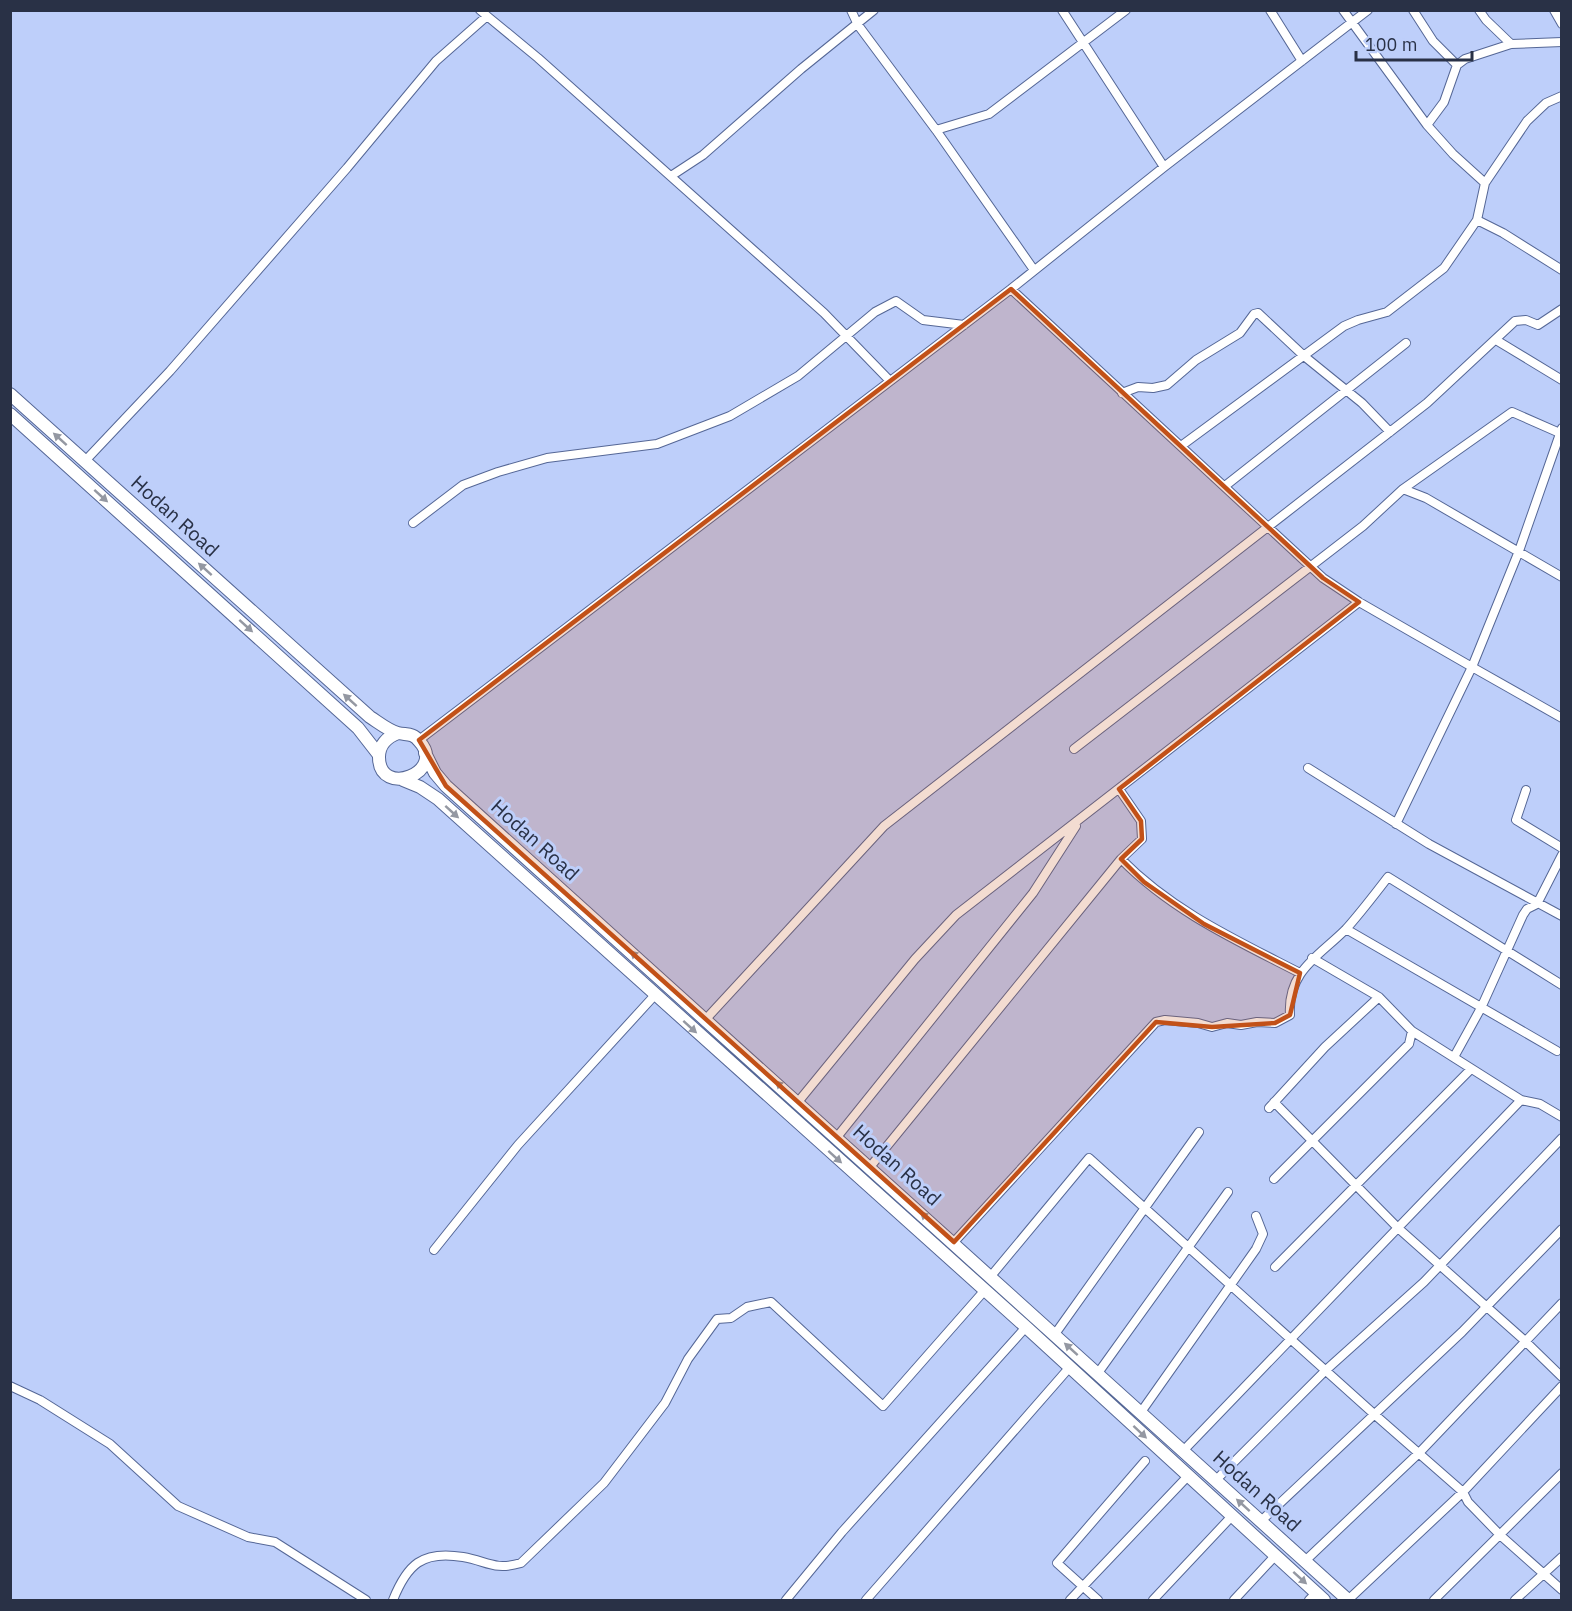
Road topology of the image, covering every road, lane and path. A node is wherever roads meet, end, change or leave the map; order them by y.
1 (851, 10) edge
2 (874, 10) edge
3 (1062, 10) edge
4 (1126, 10) edge
5 (1270, 10) edge
6 (1343, 10) edge
7 (1368, 10) edge
8 (1413, 10) edge
9 (1479, 10) edge
10 (1554, 10) edge
11 (484, 13) edge
12 (1353, 22) junction
13 (1562, 24) edge
14 (858, 25) junction
15 (1562, 42) edge
16 (1083, 43) junction
17 (1511, 44) junction
18 (1302, 61) junction
19 (1457, 65) junction
20 (1562, 96) edge
21 (1427, 125) junction
22 (936, 130) junction
23 (1164, 167) junction
24 (671, 176) junction
25 (1485, 183) junction
26 (1477, 220) junction
27 (1034, 270) junction
28 (1562, 270) edge
29 (1011, 289) junction
30 (1562, 309) edge
31 (964, 325) junction
32 (848, 337) junction
33 (1496, 340) junction
34 (1406, 344) dead end
35 (1304, 356) junction
36 (1562, 380) edge
37 (890, 381) junction
38 (1122, 393) junction
39 (1346, 393) junction
40 (10, 394) edge
41 (10, 414) edge
42 (1390, 432) junction
43 (1561, 432) edge
44 (1181, 446) junction
45 (85, 461) junction
46 (1225, 486) junction
47 (1403, 489) junction
48 (413, 523) dead end
49 (1267, 527) junction
50 (1519, 551) junction
51 (1310, 566) junction
52 (1562, 577) edge
53 (1359, 602) junction
54 (1472, 667) junction
55 (1562, 718) edge
56 (398, 734) junction
57 (419, 740) junction
58 (1074, 749) dead end
59 (425, 753) junction
60 (379, 755) junction
61 (1308, 768) dead end
62 (403, 780) junction
63 (1119, 789) junction
64 (1526, 790) dead end
65 (1080, 820) junction
66 (1396, 824) junction
67 (1562, 848) edge
68 (1562, 855) edge
69 (1121, 859) junction
70 (1537, 904) junction
71 (1562, 916) edge
72 (1346, 929) junction
73 (1506, 952) junction
74 (1312, 958) junction
75 (1300, 973) junction
76 (1562, 985) edge
77 (654, 996) junction
78 (1380, 997) junction
79 (1481, 1008) junction
80 (706, 1019) junction
81 (1412, 1031) junction
82 (1557, 1051) dead end
83 (1454, 1058) junction
84 (1471, 1069) junction
85 (1521, 1100) junction
86 (798, 1102) junction
87 (1562, 1118) edge
88 (1199, 1132) dead end
89 (837, 1137) junction
90 (1562, 1138) edge
91 (1312, 1139) junction
92 (870, 1167) junction
93 (1274, 1179) dead end
94 (1356, 1186) junction
95 (1228, 1192) dead end
96 (1146, 1209) junction
97 (1256, 1216) dead end
98 (1398, 1228) junction
99 (1562, 1229) edge
100 (954, 1242) junction
101 (1190, 1248) junction
102 (434, 1250) dead end
103 (1439, 1266) junction
104 (1275, 1267) dead end
105 (991, 1276) junction
106 (1231, 1285) junction
107 (985, 1290) junction
108 (1562, 1303) edge
109 (1486, 1305) junction
110 (1026, 1327) junction
111 (1055, 1334) junction
112 (1290, 1337) junction
113 (1524, 1340) junction
114 (1069, 1368) junction
115 (1326, 1370) junction
116 (1098, 1373) junction
117 (1562, 1377) edge
118 (10, 1386) edge
119 (1562, 1386) edge
120 (1141, 1412) junction
121 (1374, 1414) junction
122 (1183, 1451) junction
123 (1420, 1452) junction
124 (1145, 1461) dead end
125 (1562, 1473) edge
126 (1188, 1476) junction
127 (1216, 1480) junction
128 (1464, 1492) junction
129 (1232, 1516) junction
130 (1261, 1521) junction
131 (1500, 1535) junction
132 (1275, 1556) junction
133 (1562, 1557) edge
134 (1305, 1561) junction
135 (1544, 1574) junction
136 (1083, 1587) junction
137 (1562, 1590) edge
138 (1316, 1598) edge
139 (366, 1600) edge
140 (393, 1600) edge
141 (786, 1600) edge
142 (866, 1600) edge
143 (1070, 1600) edge
144 (1098, 1600) edge
145 (1153, 1600) edge
146 (1234, 1600) edge
147 (1348, 1600) edge
148 (1434, 1600) edge
149 (1515, 1600) edge

1 - 14 street
2 - 14 street
3 - 16 street
4 - 16 street
5 - 18 street
6 - 12 street
7 - 12 street
8 - 19 street
9 - 17 street
10 - 13 street
11 - 24 street
11 - 45 street
12 - 18 street
12 - 21 street
14 - 22 street
14 - 24 street
15 - 17 street
16 - 22 street
16 - 23 street
17 - 19 street
18 - 23 street
19 - 21 street
20 - 25 street
21 - 25 street
22 - 27 street
23 - 27 street
24 - 32 street
25 - 26 street
26 - 28 street
26 - 35 street
27 - 29 street
29 - 31 street
29 - 38 street
30 - 33 street
31 - 32 street
31 - 37 street
32 - 37 street
32 - 48 street
33 - 36 street
33 - 42 street
34 - 39 street
35 - 38 street
35 - 39 street
35 - 44 street
37 - 57 street
38 - 44 street
39 - 42 street
39 - 46 street
45 -> 40 main road, Hodan Road
41 -> 60 main road, Hodan Road
42 - 49 street
43 - 47 street
43 - 50 street
44 - 46 street
56 -> 45 main road, Hodan Road
46 - 49 street
47 - 50 street
47 - 51 street
49 - 51 street
49 - 80 street
50 - 52 street
50 - 54 street
51 - 53 street
51 - 58 street
53 - 54 street
53 - 63 street
54 - 55 street
54 - 66 street
56 - 57 main road, Hodan Road
56 - 60 main road
57 - 59 main road, Hodan Road
59 - 62 main road
80 -> 59 main road, Hodan Road
60 - 62 main road, Hodan Road
61 - 66 street
62 -> 77 main road, Hodan Road
63 - 65 street
63 - 69 street
64 - 67 street
65 - 86 street
65 - 89 street
66 - 70 street
68 - 70 street
69 - 75 street
69 - 92 street
70 - 71 street
70 - 73 street
72 - 73 street
72 - 74 street
72 - 79 street
73 - 76 street
73 - 79 street
74 - 75 street
74 - 78 street
75 - 100 street
77 - 102 street
77 -> 107 main road, Hodan Road
78 - 81 street
78 - 91 street
79 - 82 street
79 - 83 street
86 -> 80 main road, Hodan Road
81 - 83 street
81 - 91 street
83 - 84 street
84 - 85 street
84 - 94 street
85 - 87 street
85 - 98 street
86 - 89 main road, Hodan Road
88 - 96 street
89 - 92 main road, Hodan Road
90 - 103 street
91 - 93 street
91 - 94 street
100 -> 92 main road, Hodan Road
94 - 98 street
94 - 104 street
95 - 101 street
96 - 101 street
96 - 105 street
96 - 111 street
97 - 106 street
98 - 103 street
98 - 112 street
99 - 109 street
100 - 105 main road, Hodan Road
101 - 106 street
101 - 116 street
103 - 109 street
103 - 115 street
105 - 111 main road, Hodan Road
106 - 112 street
106 - 120 street
107 - 110 main road, Hodan Road
107 - 140 street
108 - 113 street
109 - 113 street
109 - 121 street
110 - 114 main road, Hodan Road
110 - 141 street
116 -> 111 main road, Hodan Road
112 - 115 street
112 - 122 street
113 - 117 street
113 - 123 street
114 -> 126 main road, Hodan Road
114 - 142 street
115 - 121 street
115 - 127 street
116 - 120 main road, Hodan Road
118 - 139 street
119 - 128 street
120 - 122 main road, Hodan Road
121 - 123 street
121 - 130 street
122 - 127 main road, Hodan Road
123 - 128 street
123 - 134 street
124 - 136 street
125 - 131 street
126 - 129 main road, Hodan Road
126 - 136 street
130 -> 127 main road, Hodan Road
128 - 131 street
128 - 147 street
129 - 132 main road, Hodan Road
129 - 145 street
130 - 134 main road, Hodan Road
131 - 135 street
131 - 148 street
132 -> 138 main road, Hodan Road
132 - 146 street
133 - 135 street
134 - 147 main road, Hodan Road
135 - 137 street
135 - 149 street
136 - 143 street
136 - 144 street

